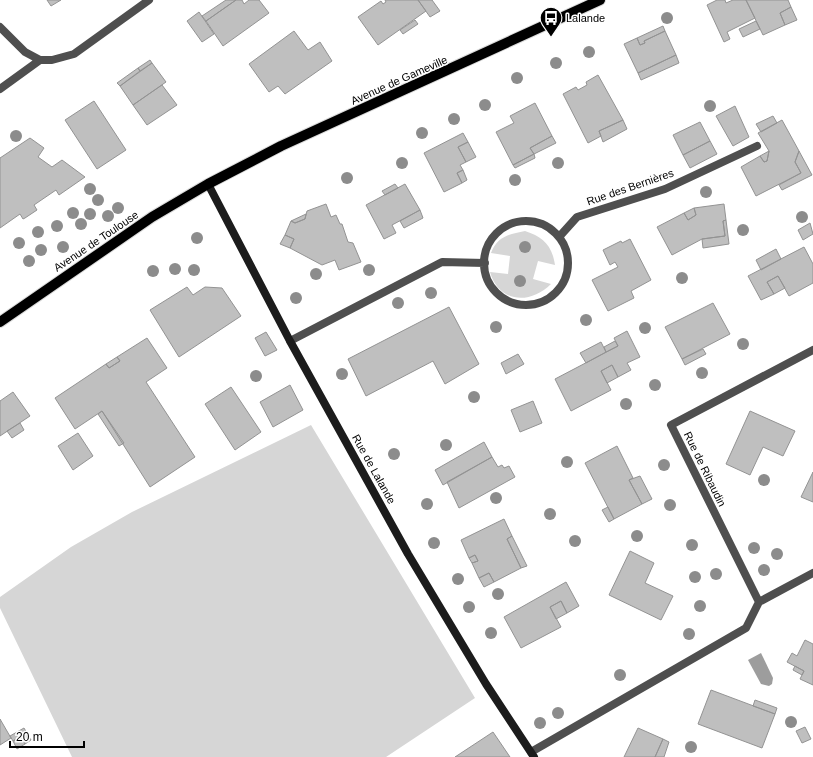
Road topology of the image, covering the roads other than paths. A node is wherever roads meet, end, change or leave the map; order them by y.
1 (149, 0) edge
2 (600, 0) edge
3 (0, 27) edge
4 (40, 60) junction
5 (0, 89) edge
6 (757, 146) dead end
7 (208, 184) junction
8 (559, 236) junction
9 (485, 263) junction
10 (0, 322) edge
11 (290, 341) junction
12 (813, 350) edge
13 (813, 573) edge
14 (759, 602) junction
15 (533, 754) edge

1 - 4 street
2 - 7 main road, Avenue de Gameville
3 - 4 street
4 - 5 street
6 - 8 street, Rue des Bernières
7 - 10 main road, Avenue de Toulouse
7 - 11 street, Rue de Lalande
8 - 9 street
8 - 9 street
9 - 11 street
11 - 15 street, Rue de Lalande
12 - 14 street, Rue de Ribaudin
13 - 14 street
14 - 15 street

